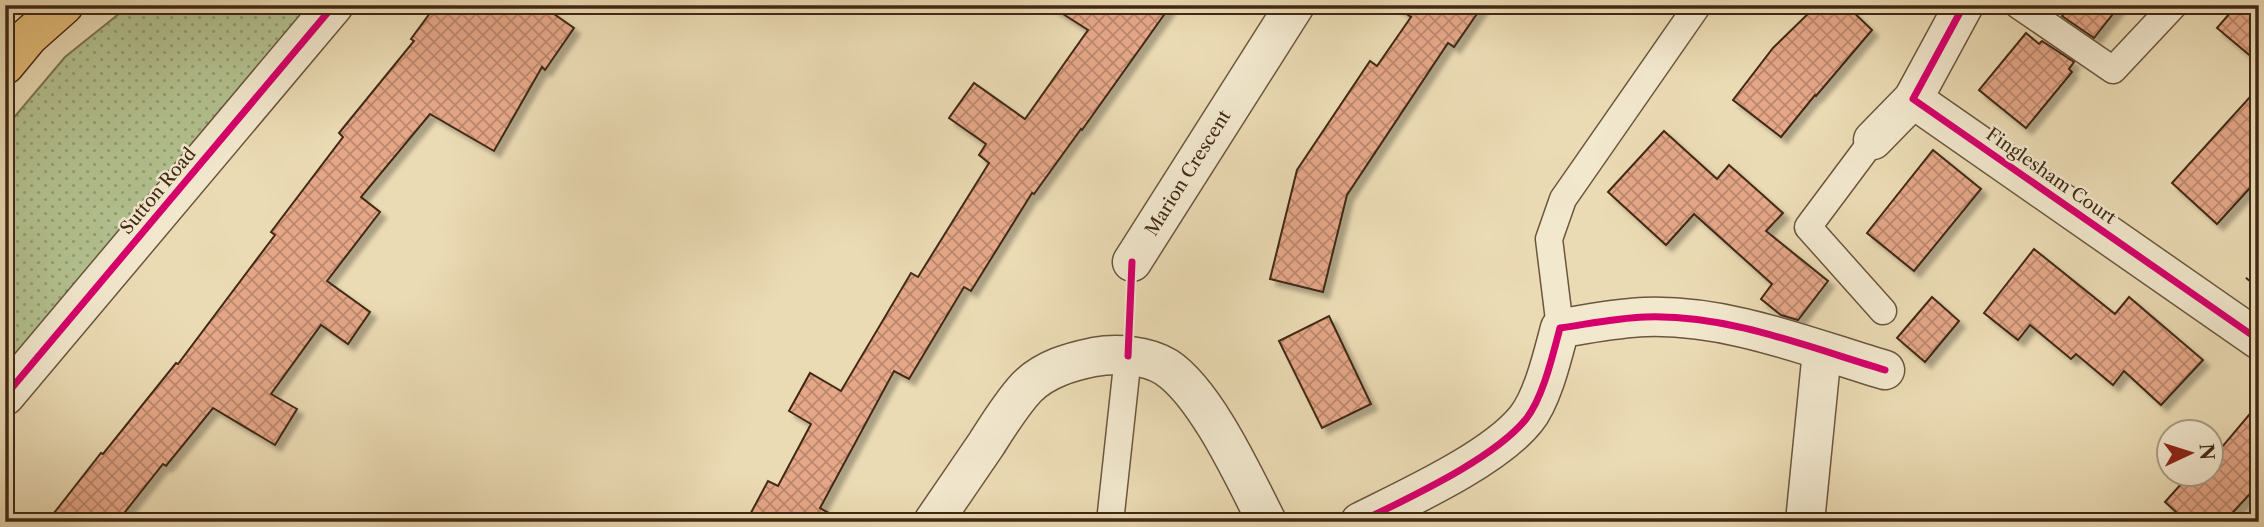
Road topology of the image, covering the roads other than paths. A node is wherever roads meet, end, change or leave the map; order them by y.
1 (65, 5) edge
2 (334, 5) edge
3 (1295, 5) edge
4 (1698, 5) edge
5 (1965, 5) edge
6 (2018, 5) edge
7 (2174, 5) edge
8 (5, 65) edge
9 (1913, 99) junction
10 (1873, 140) joint
11 (1132, 262) dead end
12 (1883, 311) dead end
13 (1560, 328) junction
14 (2259, 340) edge
15 (1822, 351) junction
16 (1128, 356) junction
17 (1885, 370) dead end
18 (5, 396) edge
19 (933, 522) edge
20 (1110, 522) edge
21 (1267, 522) edge
22 (1360, 522) edge
23 (1805, 522) edge

1 - 8 main road
2 - 18 street, Sutton Road
3 - 11 street, Marion Crescent
4 - 13 lane
5 - 9 street
6 - 7 lane
9 - 10 street
9 - 14 street, Finglesham Court
10 - 12 lane
13 - 15 street
13 - 22 street
15 - 17 street
15 - 23 street
16 - 19 street
16 - 20 lane
16 - 21 street

